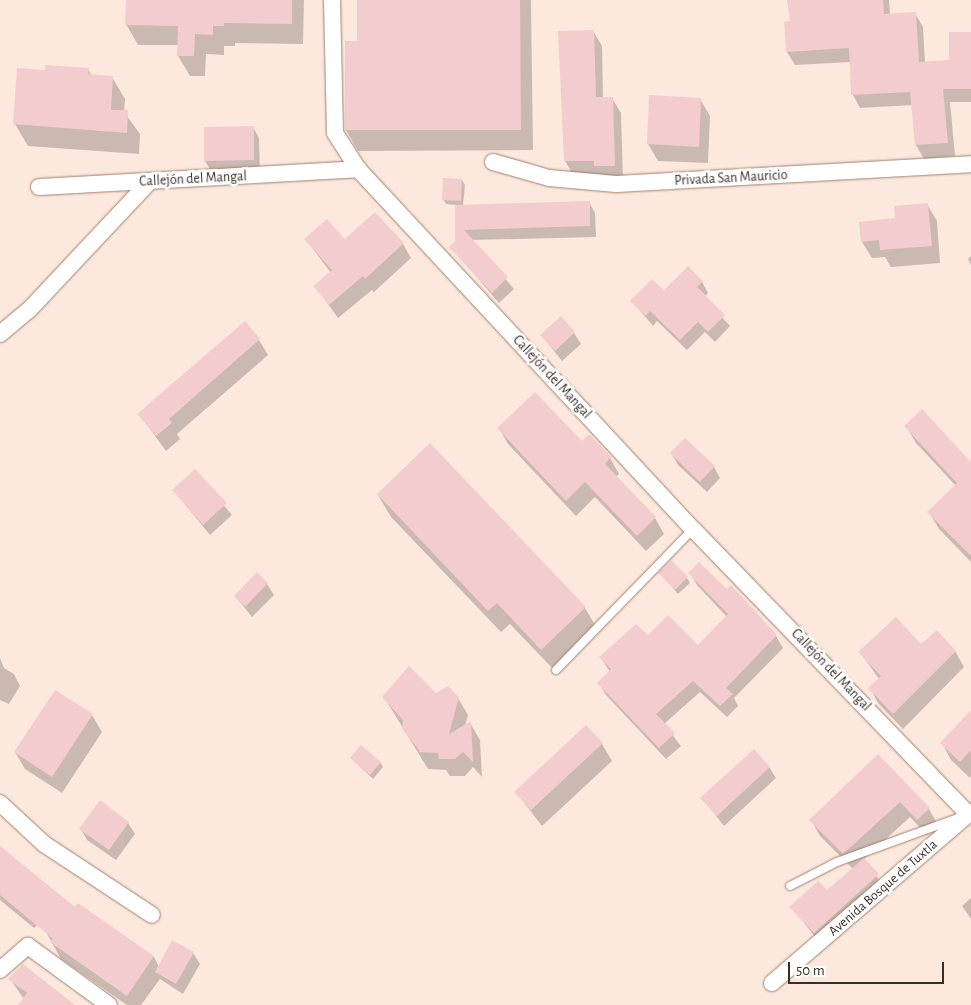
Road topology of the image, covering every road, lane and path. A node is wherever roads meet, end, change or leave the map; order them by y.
1 (332, 0) edge
2 (493, 162) dead end
3 (971, 164) edge
4 (358, 169) junction
5 (150, 182) junction
6 (39, 186) dead end
7 (0, 334) edge
8 (693, 529) junction
9 (556, 670) dead end
10 (0, 803) edge
11 (970, 813) edge
12 (790, 886) dead end
13 (152, 915) dead end
14 (0, 970) edge
15 (772, 983) dead end
16 (107, 1005) edge

1 - 4 street
2 - 3 street, Privada San Mauricio
4 - 5 street, Callejón del Mangal
4 - 8 street, Callejón del Mangal
5 - 6 street, Callejón del Mangal
5 - 7 street
8 - 9 lane
8 - 11 street, Callejón del Mangal
10 - 13 street
11 - 12 lane
11 - 15 street, Avenida Bosque de Tuxtla
14 - 16 street

